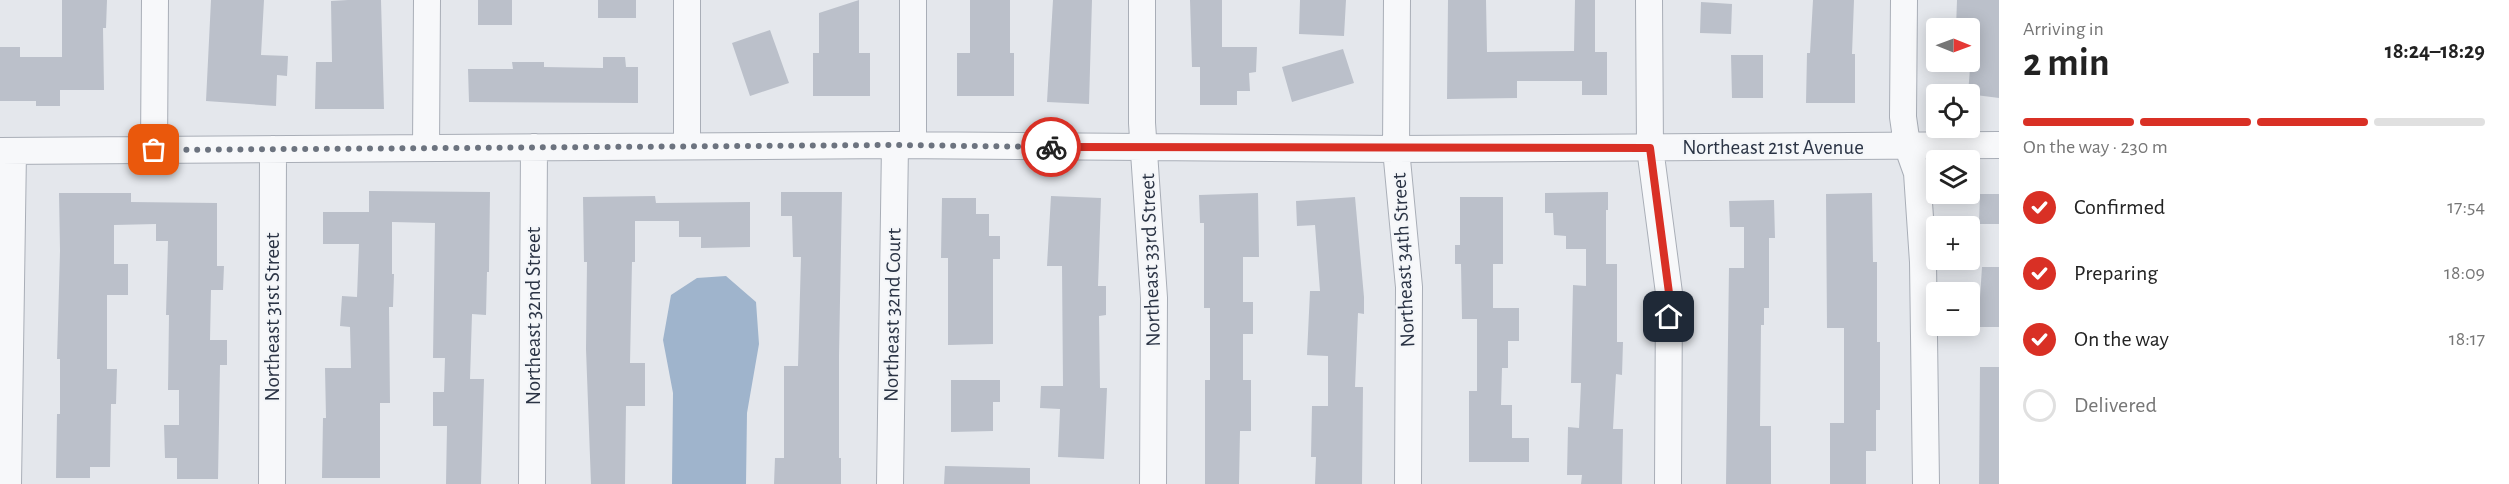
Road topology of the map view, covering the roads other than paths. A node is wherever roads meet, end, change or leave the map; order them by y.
1 (155, 0) edge
2 (427, 0) edge
3 (687, 0) edge
4 (913, 0) edge
5 (1142, 0) edge
6 (1396, 0) edge
7 (1649, 0) edge
8 (1904, 0) edge
9 (904, 145) junction
10 (1906, 145) junction
11 (1999, 145) edge
12 (687, 146) junction
13 (534, 147) junction
14 (426, 148) junction
15 (1650, 148) junction
16 (273, 149) junction
17 (1144, 149) junction
18 (1396, 149) junction
19 (154, 150) junction
20 (7, 151) edge
21 (8, 484) edge
22 (272, 484) edge
23 (532, 484) edge
24 (890, 484) edge
25 (1153, 484) edge
26 (1408, 484) edge
27 (1668, 484) edge
28 (1926, 484) edge

1 - 19 street
2 - 14 street
3 - 12 street
4 - 9 street, Northeast 32nd Court
5 - 17 street, Northeast 33rd Street
6 - 18 street, Northeast 34th Street
7 - 15 street
8 - 10 street
9 - 12 street, Northeast 21st Avenue
9 - 17 street, Northeast 21st Avenue
9 - 24 street, Northeast 32nd Court
10 - 11 street, Northeast 21st Avenue
10 - 15 street, Northeast 21st Avenue
10 - 28 street
12 - 13 street, Northeast 21st Avenue
13 - 14 street, Northeast 21st Avenue
13 - 23 street, Northeast 32nd Street
14 - 16 street, Northeast 21st Avenue
15 - 18 street, Northeast 21st Avenue
15 - 27 street
16 - 19 street, Northeast 21st Avenue
16 - 22 street, Northeast 31st Street
17 - 18 street, Northeast 21st Avenue
17 - 25 street, Northeast 33rd Street
18 - 26 street, Northeast 34th Street
19 - 20 street, Northeast 21st Avenue
20 - 21 street

